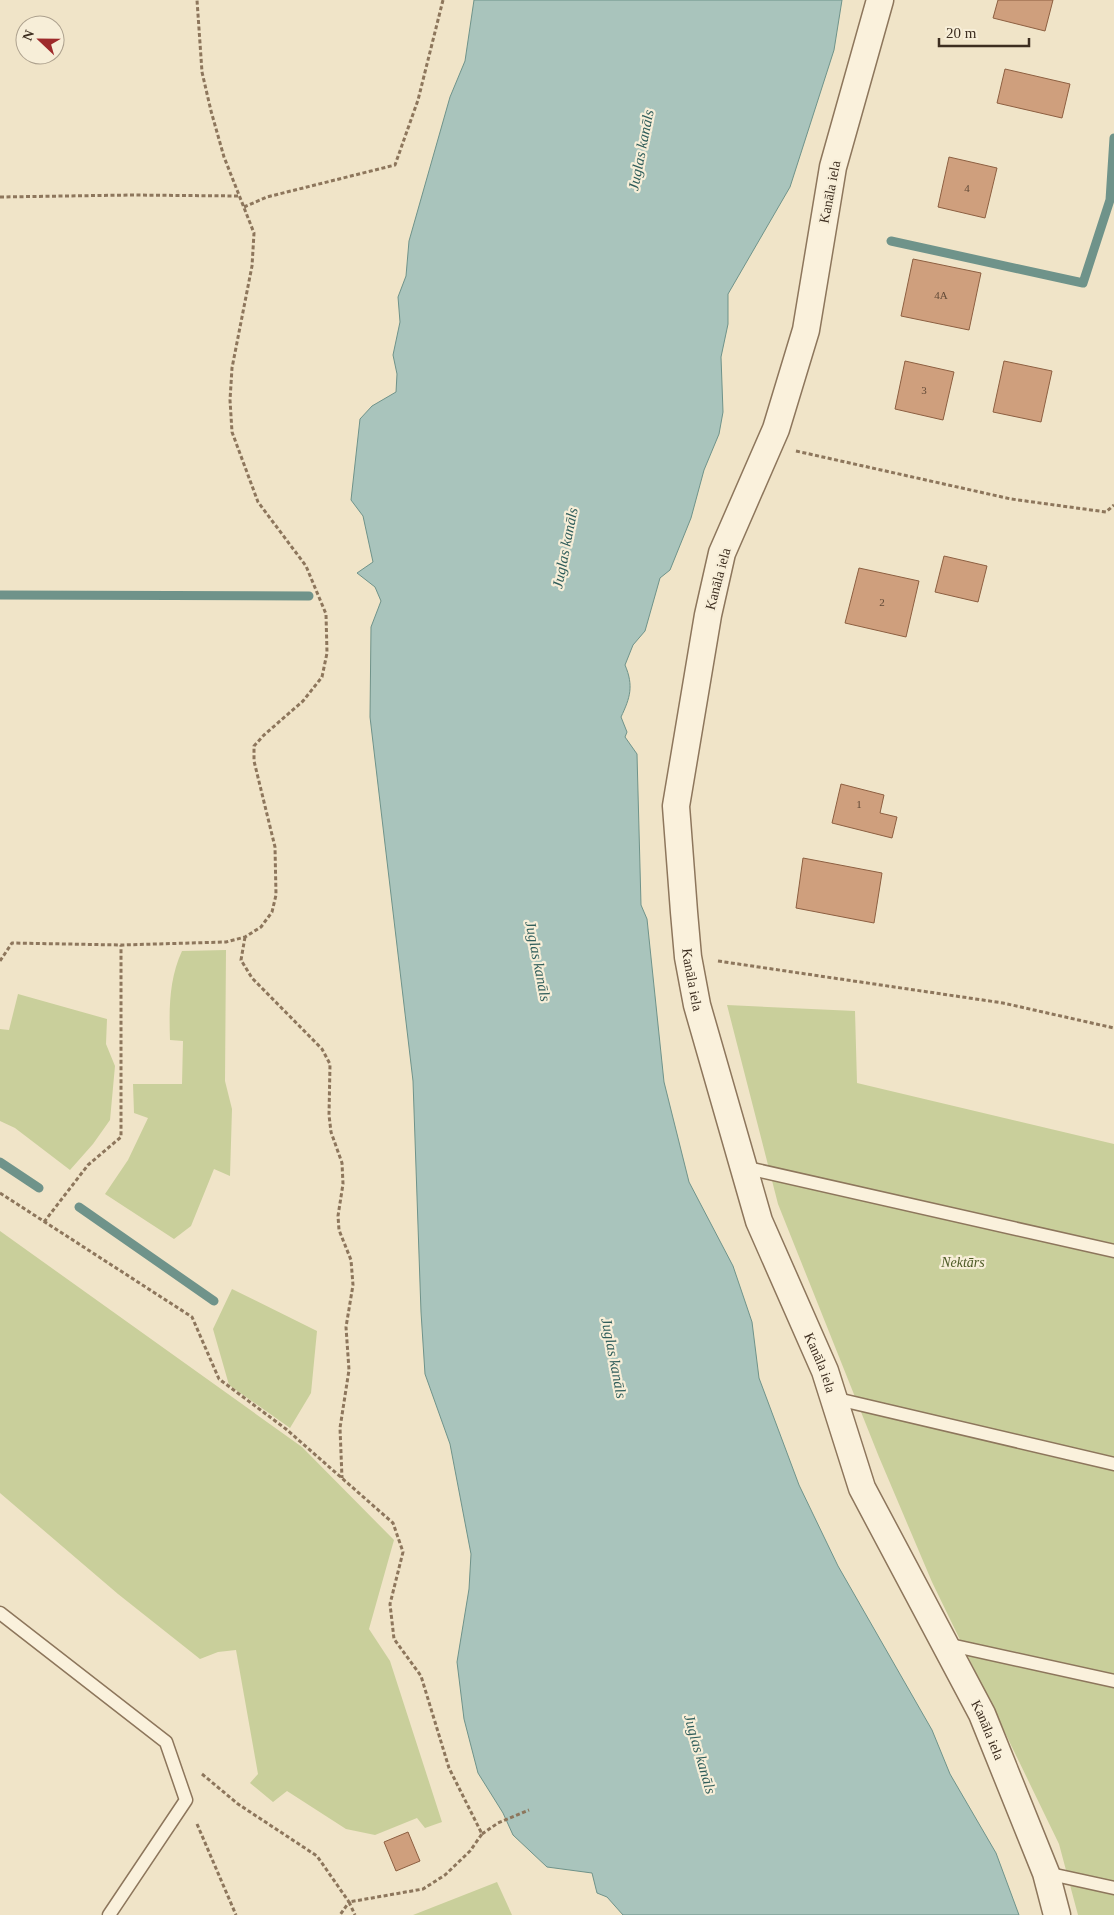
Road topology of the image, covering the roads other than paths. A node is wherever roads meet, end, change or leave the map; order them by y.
1 (880, 0) edge
2 (743, 1167) junction
3 (1114, 1251) edge
4 (833, 1398) junction
5 (1114, 1464) edge
6 (0, 1613) edge
7 (944, 1643) junction
8 (1114, 1681) edge
9 (1046, 1873) junction
10 (1114, 1888) edge
11 (109, 1915) edge
12 (1057, 1915) edge

1 - 2 street, Kanāla iela
2 - 3 lane
2 - 4 street, Kanāla iela
4 - 5 lane
4 - 7 street, Kanāla iela
6 - 11 lane
7 - 8 lane
7 - 9 street, Kanāla iela
9 - 10 lane
9 - 12 street, Kanāla iela

